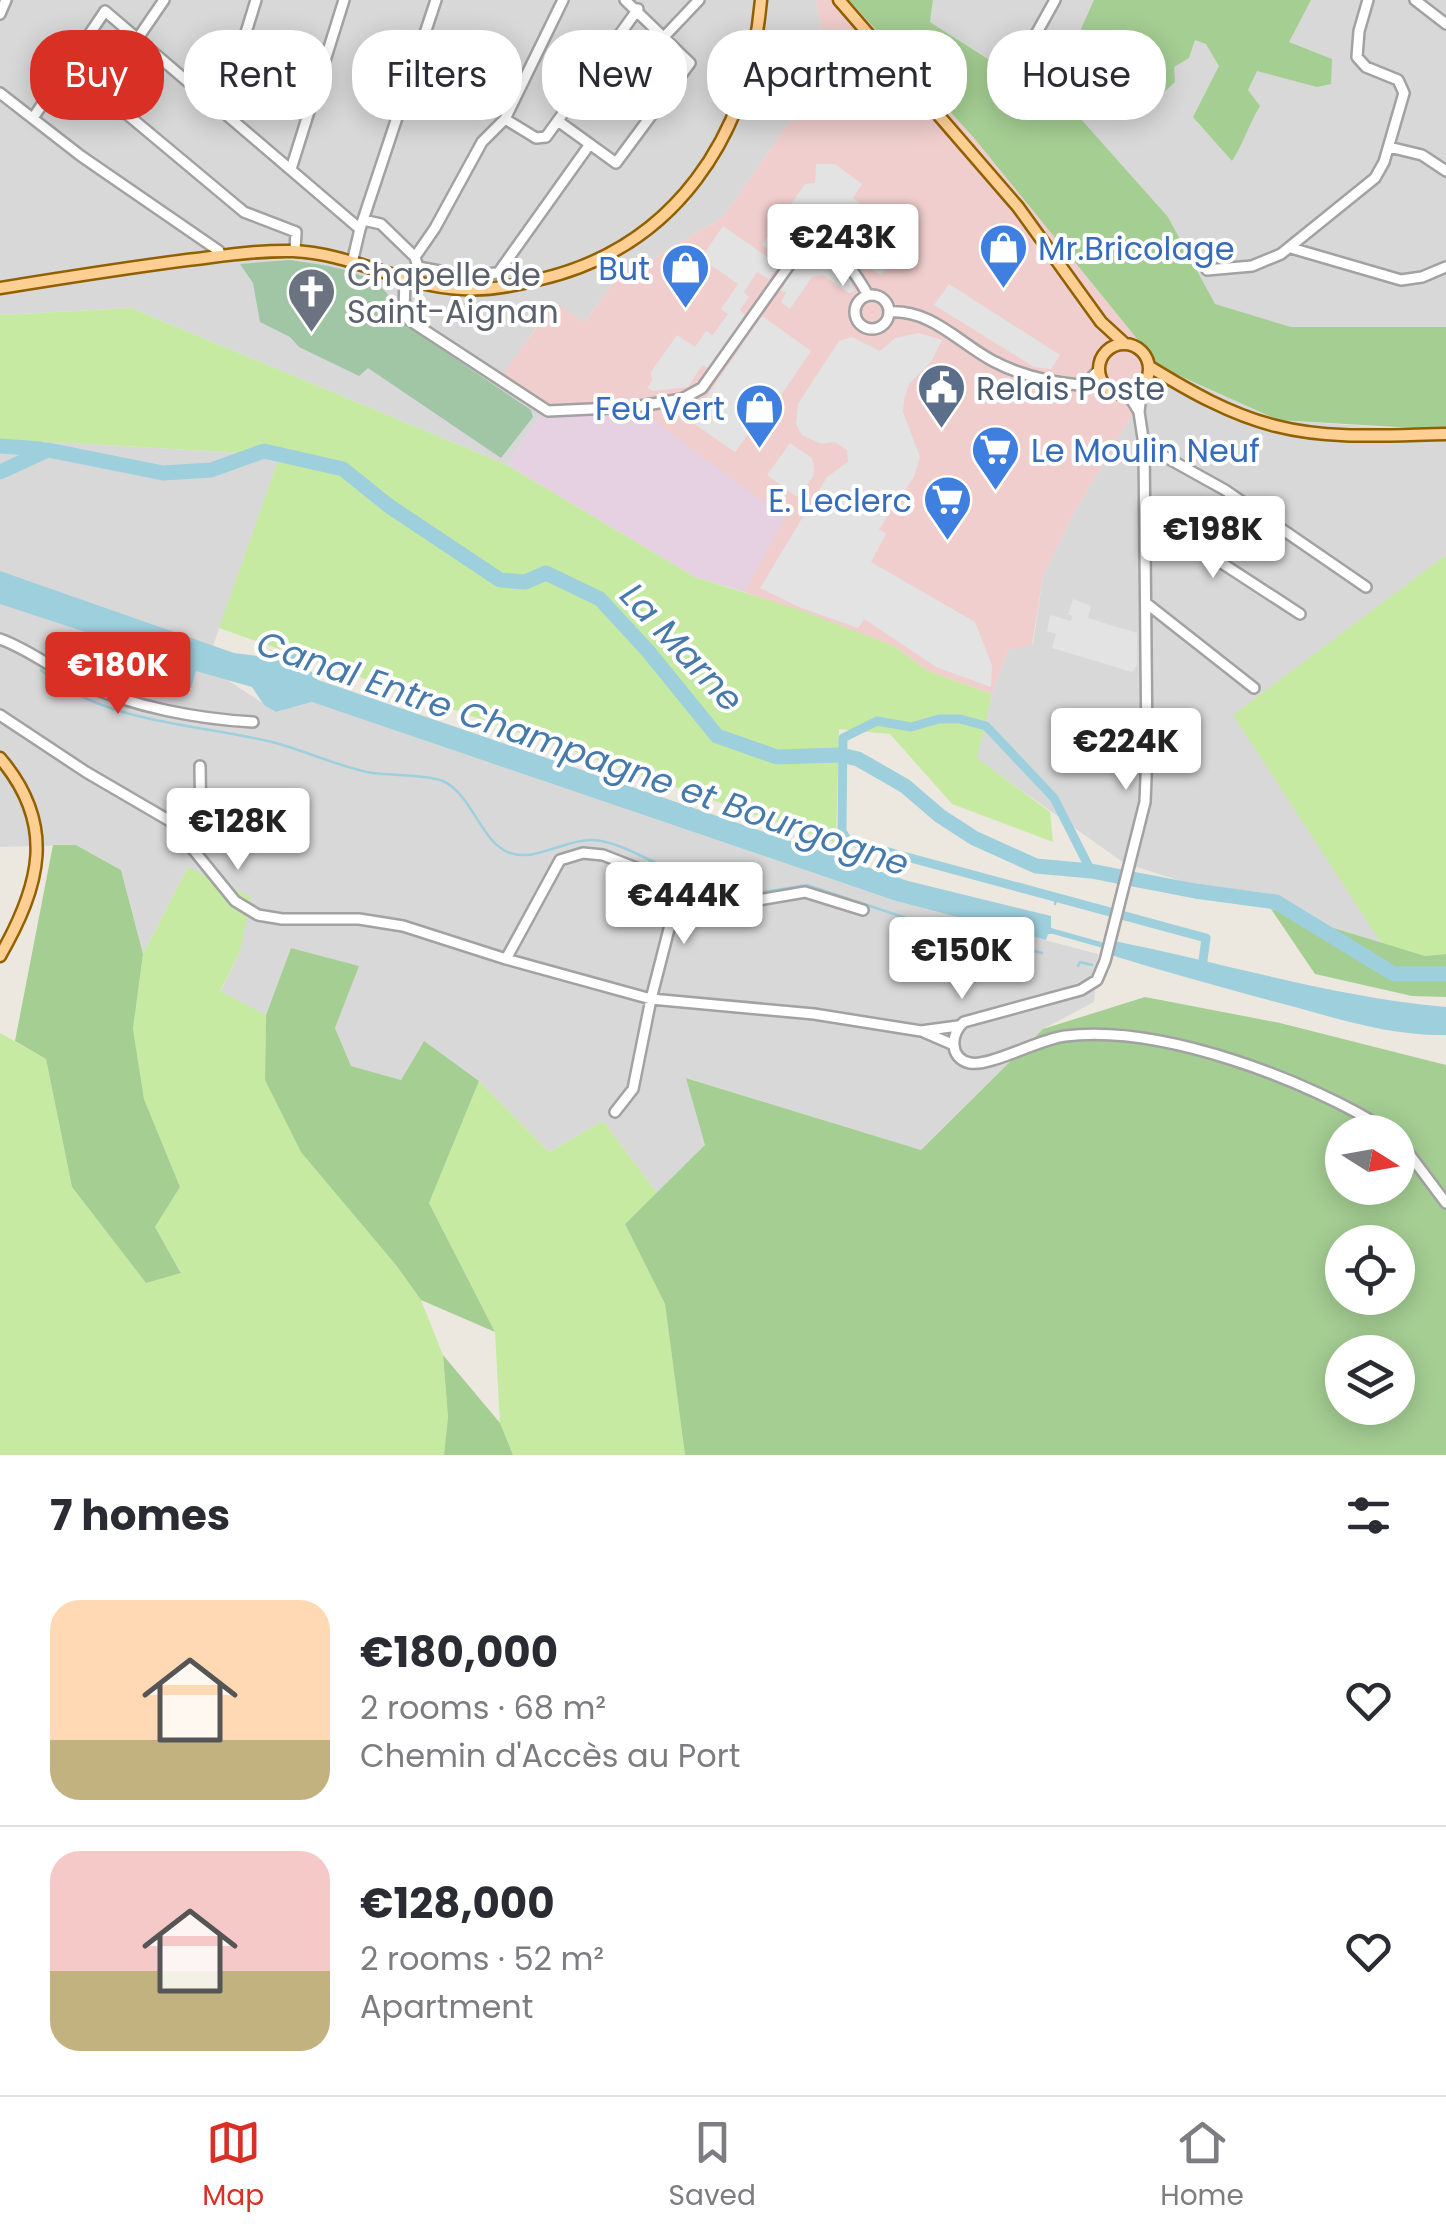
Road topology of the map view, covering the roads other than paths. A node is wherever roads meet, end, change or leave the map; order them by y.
1 (6, 0) edge
2 (164, 0) edge
3 (256, 0) edge
4 (344, 0) edge
5 (436, 0) edge
6 (562, 0) edge
7 (626, 0) edge
8 (699, 0) edge
9 (760, 0) edge
10 (839, 0) edge
11 (1055, 0) edge
12 (1368, 0) edge
13 (1415, 0) edge
14 (638, 10) junction
15 (0, 14) edge
16 (1446, 24) edge
17 (92, 30) edge
18 (128, 30) edge
19 (143, 30) edge
20 (247, 30) edge
21 (655, 30) edge
22 (670, 30) edge
23 (1038, 30) edge
24 (164, 60) edge
25 (184, 77) edge
26 (522, 84) edge
27 (0, 93) edge
28 (30, 116) edge
29 (36, 120) edge
30 (134, 120) edge
31 (234, 120) edge
32 (504, 120) edge
33 (507, 120) edge
34 (648, 120) edge
35 (558, 121) junction
36 (590, 144) junction
37 (1389, 147) junction
38 (291, 170) junction
39 (1446, 171) edge
40 (361, 225) junction
41 (1291, 248) junction
42 (295, 251) junction
43 (220, 256) junction
44 (415, 257) junction
45 (352, 263) junction
46 (1446, 267) edge
47 (1208, 270) dead end
48 (406, 278) junction
49 (0, 288) edge
50 (868, 294) junction
51 (890, 312) junction
52 (1102, 322) junction
53 (1125, 344) junction
54 (1107, 351) junction
55 (1150, 368) junction
56 (1099, 370) junction
57 (1144, 384) junction
58 (1178, 384) junction
59 (1083, 386) junction
60 (1107, 387) junction
61 (1128, 394) junction
62 (1139, 412) junction
63 (1446, 434) edge
64 (1144, 444) junction
65 (1144, 513) junction
66 (1366, 587) dead end
67 (1146, 603) junction
68 (1300, 614) dead end
69 (0, 639) edge
70 (1254, 688) dead end
71 (0, 714) edge
72 (253, 722) dead end
73 (0, 758) edge
74 (200, 766) dead end
75 (190, 844) junction
76 (680, 886) junction
77 (864, 910) dead end
78 (0, 956) edge
79 (506, 959) junction
80 (651, 998) junction
81 (958, 1026) junction
82 (921, 1030) junction
83 (954, 1046) junction
84 (615, 1112) dead end
85 (1358, 1115) edge
86 (1415, 1162) edge
87 (1446, 1203) edge

1 - 15 street
2 - 19 street
3 - 20 street
4 - 38 street
5 - 40 street
6 - 26 street
7 - 14 street
8 - 22 street
9 - 48 main road
10 - 52 main road
11 - 23 street
12 - 37 street
13 - 16 street
14 - 21 street
14 - 35 street
17 - 18 street
24 - 25 street
27 - 28 street
29 - 43 street
30 - 42 street
31 - 38 street
32 - 44 street
33 - 35 street
34 - 36 street
35 - 36 street
36 - 44 street
37 - 39 street
37 - 41 street
38 - 40 street
40 - 44 street
40 - 45 street
41 - 46 street
41 - 47 street
42 - 43 main road
42 - 45 main road
43 - 49 main road
45 - 48 main road
48 - 50 street
50 - 51 street
50 - 51 street
51 - 59 street
52 - 53 main road
52 - 54 main road
53 - 54 main road
53 - 55 main road
54 - 56 main road
55 - 57 main road
55 - 58 main road
56 - 59 street
56 - 60 main road
57 - 58 main road
57 - 61 main road
57 - 62 street
58 - 63 main road
59 - 60 street
60 - 61 main road
61 - 62 street
62 - 64 street
64 - 65 street
64 - 66 street
65 - 67 street
65 - 68 street
67 - 70 street
67 - 81 street
69 - 72 street
71 - 75 street
73 - 78 main road
74 - 75 street
75 - 79 street
76 - 77 street
76 - 79 street
76 - 80 street
79 - 80 street
80 - 82 street
80 - 84 street
81 - 82 street
81 - 83 street
82 - 83 street
83 - 85 street
86 - 87 street

